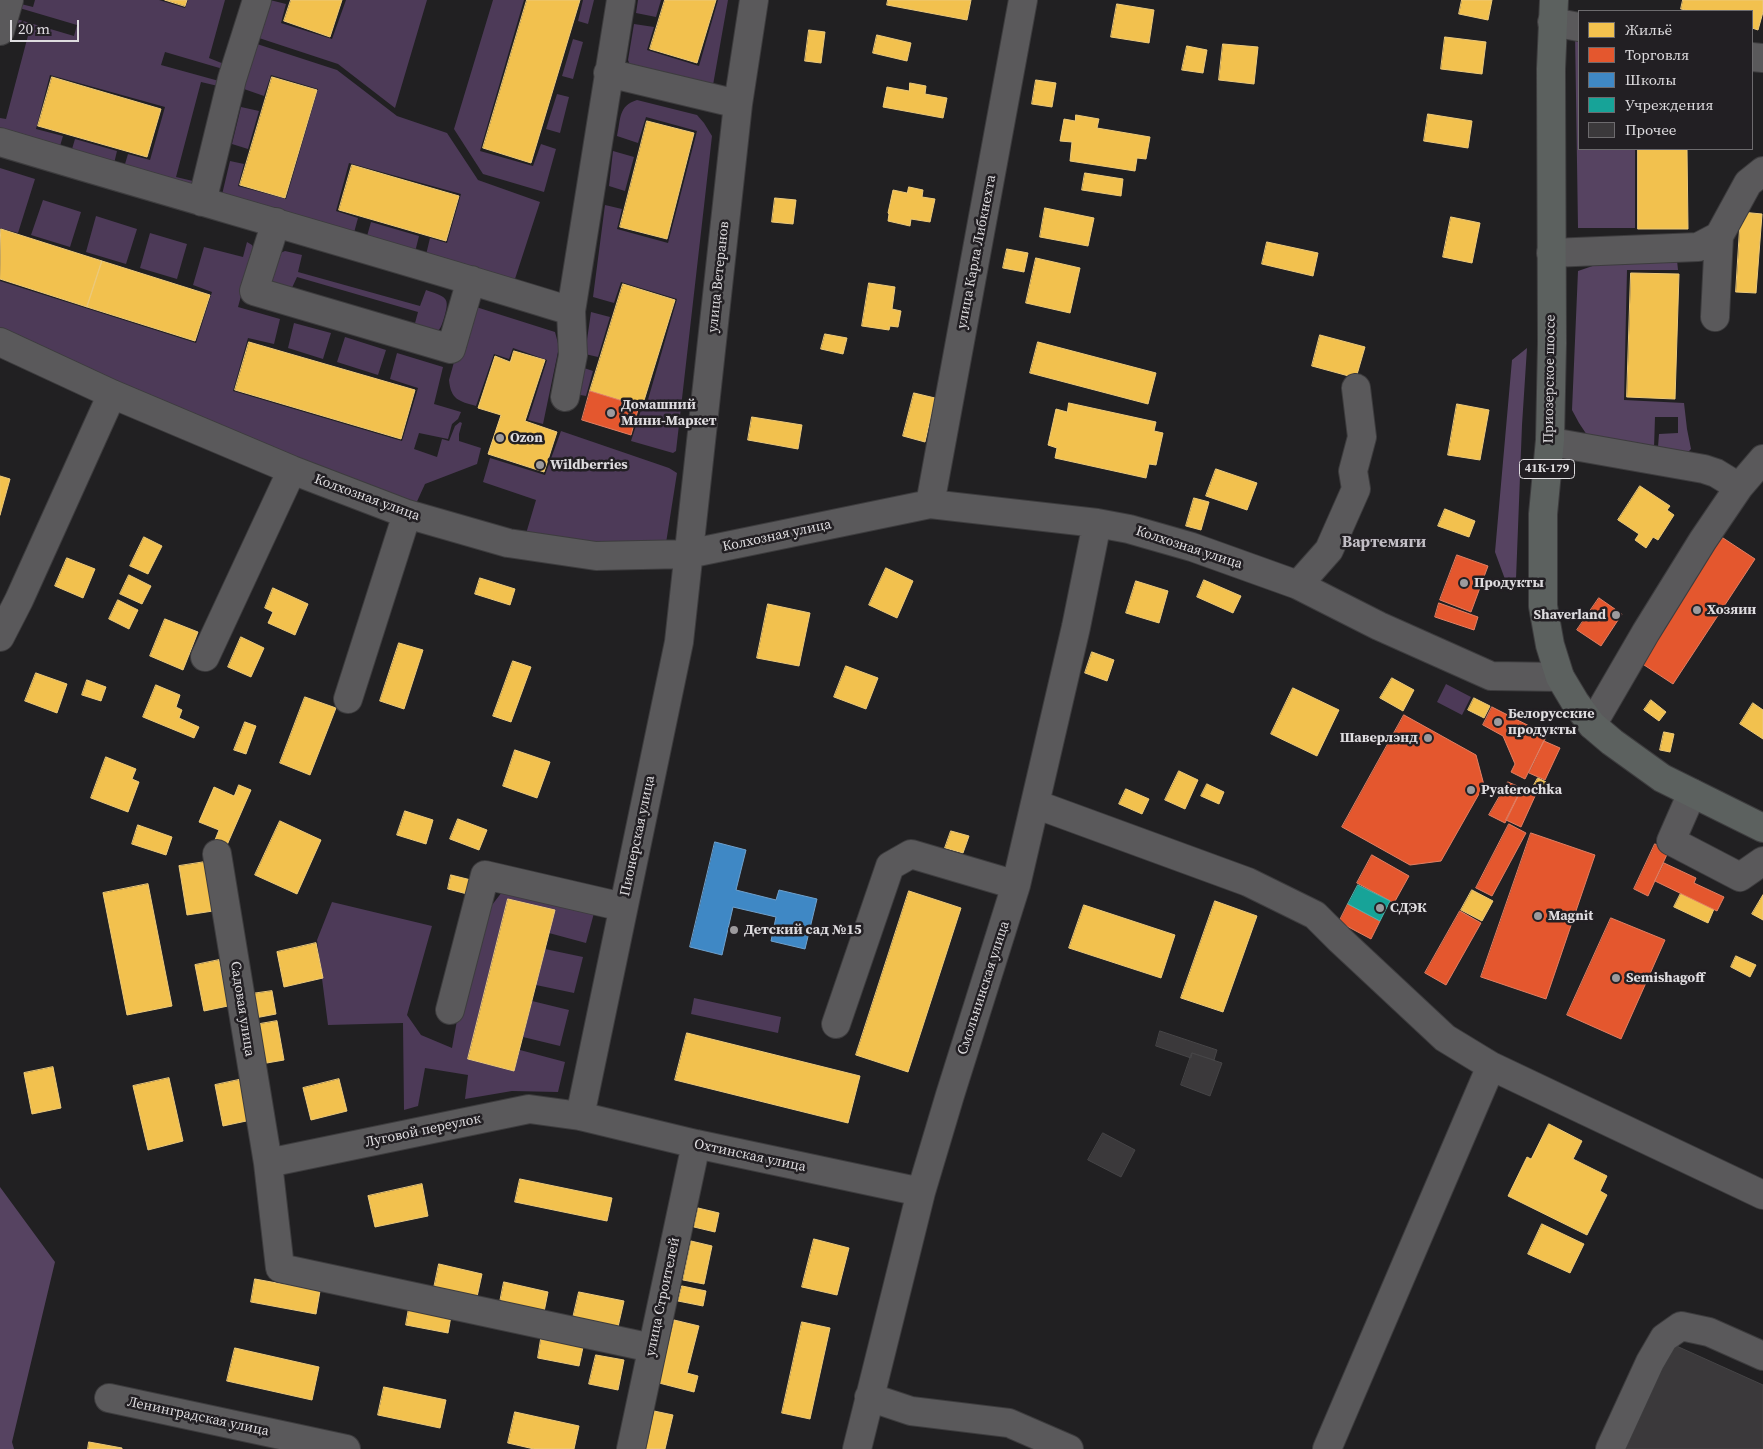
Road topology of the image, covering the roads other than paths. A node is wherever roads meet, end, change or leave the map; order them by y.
1 (9, 0) edge
2 (257, 0) edge
3 (621, 0) edge
4 (754, 0) edge
5 (1024, 0) edge
6 (1553, 11) edge
7 (1578, 26) edge
8 (0, 31) edge
9 (608, 73) junction
10 (738, 104) junction
11 (0, 142) edge
12 (1763, 171) edge
13 (202, 202) junction
14 (276, 222) junction
15 (1720, 236) junction
16 (1551, 253) junction
17 (471, 280) junction
18 (571, 311) junction
19 (1715, 317) dead end
20 (0, 342) edge
21 (1356, 388) dead end
22 (112, 394) junction
23 (565, 397) dead end
24 (1550, 440) junction
25 (1763, 459) edge
26 (292, 470) junction
27 (1739, 487) junction
28 (930, 504) junction
29 (407, 514) junction
30 (1097, 523) junction
31 (688, 554) junction
32 (1298, 586) junction
33 (0, 637) edge
34 (205, 657) dead end
35 (1560, 677) junction
36 (348, 699) dead end
37 (1592, 724) junction
38 (1692, 793) junction
39 (1035, 804) junction
40 (1763, 828) edge
41 (217, 854) dead end
42 (1763, 861) edge
43 (1016, 885) junction
44 (624, 907) junction
45 (450, 1010) dead end
46 (836, 1024) dead end
47 (1491, 1066) junction
48 (580, 1116) junction
49 (696, 1144) junction
50 (268, 1164) junction
51 (921, 1192) junction
52 (1763, 1195) edge
53 (652, 1348) junction
54 (1763, 1356) edge
55 (109, 1398) dead end
56 (869, 1398) junction
57 (346, 1449) edge
58 (631, 1449) edge
59 (857, 1449) edge
60 (1069, 1449) edge
61 (1327, 1449) edge
62 (1610, 1449) edge

1 - 8 street
2 - 13 street
3 - 9 street
4 - 10 street, улица Ветеранов
5 - 28 street, улица Карла Либкнехта
6 - 7 street
6 - 16 main road, Приозерское шоссе / 41К-179
9 - 10 street
9 - 18 street
10 - 31 street, улица Ветеранов
11 - 13 street
12 - 15 street
13 - 14 street
14 - 17 street
14 - 17 street
15 - 16 street
15 - 19 street
16 - 24 main road, Приозерское шоссе / 41К-179
17 - 18 street
18 - 23 street
20 - 22 street, Колхозная улица
21 - 32 street
22 - 26 street, Колхозная улица
22 - 33 street
24 - 27 street
24 - 35 main road, Приозерское шоссе / 41К-179
25 - 27 street
26 - 29 street, Колхозная улица
26 - 34 street
27 - 37 street
28 - 30 street, Колхозная улица
28 - 31 street, Колхозная улица
29 - 31 street, Колхозная улица
29 - 36 street
30 - 32 street, Колхозная улица
30 - 39 street, Смольнинская улица
31 - 44 street, Пионерская улица
32 - 35 street, Колхозная улица
35 - 37 main road, Приозерское шоссе / 41К-179
37 - 38 main road, Приозерское шоссе / 41К-179
38 - 40 main road, Приозерское шоссе / 41К-179
38 - 42 street
39 - 43 street, Смольнинская улица
39 - 47 street
41 - 50 street, Садовая улица
43 - 46 street
43 - 51 street, Смольнинская улица
44 - 45 street
44 - 48 street, Пионерская улица
47 - 52 street
47 - 61 street
48 - 49 street, Охтинская улица
48 - 50 street, Луговой переулок
49 - 51 street, Охтинская улица
49 - 53 street, улица Строителей
50 - 53 street, Садовая улица
51 - 56 street, Смольнинская улица
53 - 58 street, улица Строителей
54 - 62 street
55 - 57 street, Ленинградская улица
56 - 59 street, Смольнинская улица
56 - 60 street

